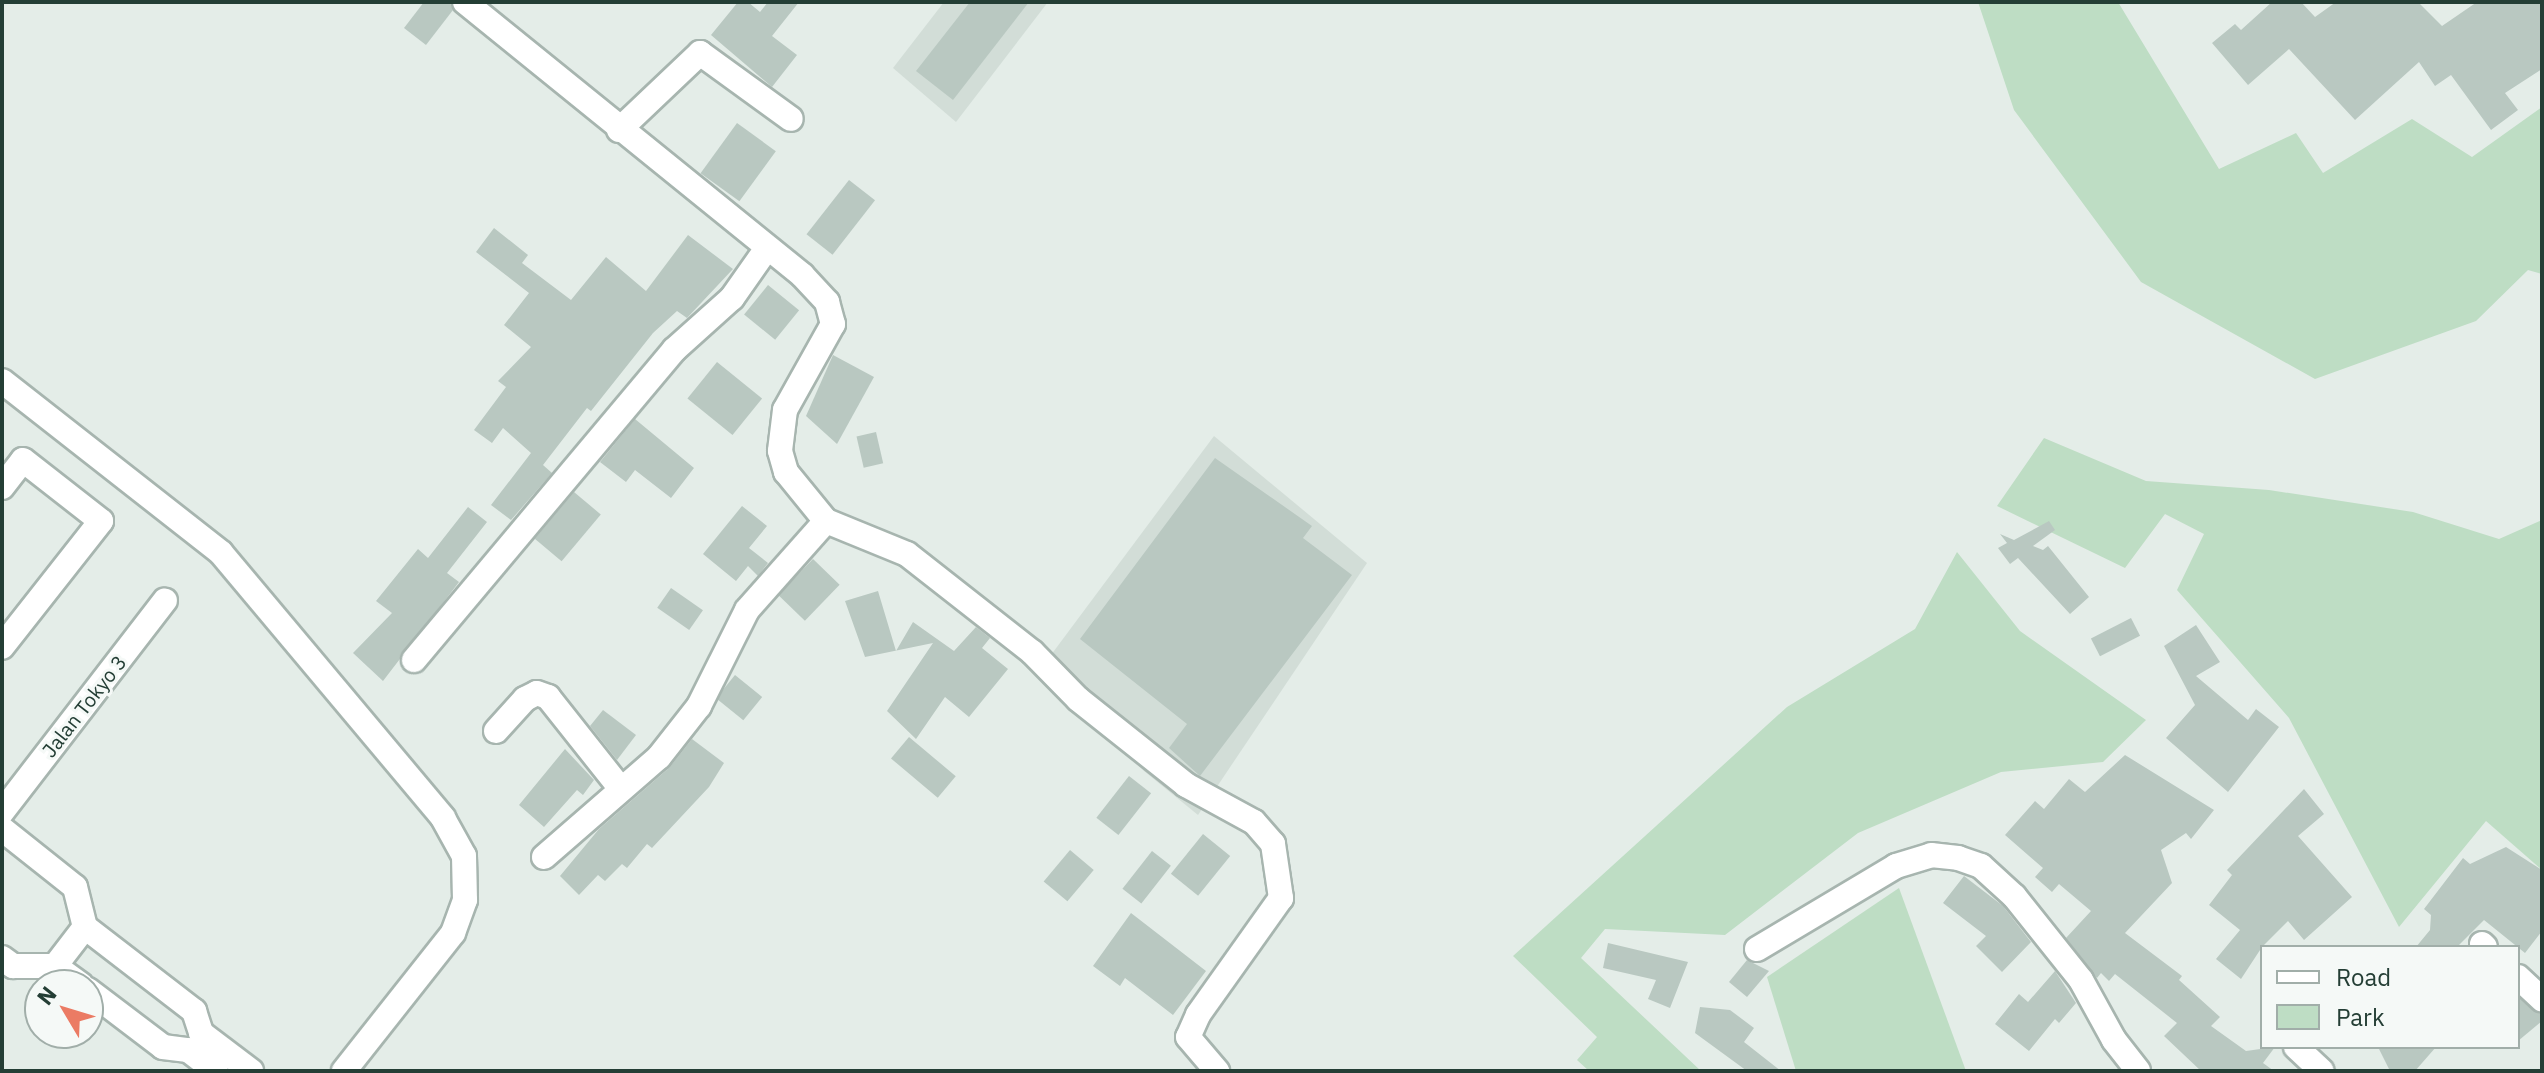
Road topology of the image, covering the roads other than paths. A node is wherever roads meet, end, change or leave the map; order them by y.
1 (465, 2) edge
2 (791, 119) dead end
3 (619, 130) junction
4 (767, 248) junction
5 (2, 381) edge
6 (2, 487) edge
7 (826, 521) junction
8 (165, 600) dead end
9 (2, 647) edge
10 (414, 660) dead end
11 (496, 731) dead end
12 (620, 788) junction
13 (2, 812) edge
14 (2, 829) edge
15 (544, 857) dead end
16 (85, 927) junction
17 (1757, 949) dead end
18 (2, 958) edge
19 (55, 966) junction
20 (59, 969) edge
21 (2520, 979) edge
22 (2542, 999) edge
23 (104, 1002) edge
24 (195, 1041) junction
25 (2298, 1049) edge
26 (216, 1071) edge
27 (251, 1071) edge
28 (344, 1071) edge
29 (1217, 1071) edge
30 (2138, 1071) edge
31 (2322, 1071) edge

1 - 3 street
2 - 3 street
3 - 4 street
4 - 7 street
4 - 10 street
5 - 28 street
6 - 9 street
7 - 12 street
7 - 29 street
8 - 13 street, Jalan Tokyo 3
11 - 12 street
12 - 15 street
14 - 16 street
16 - 19 street
16 - 24 street
17 - 30 street
18 - 19 street
19 - 20 street
21 - 22 street
23 - 24 street
24 - 26 street
24 - 27 street
25 - 31 street

